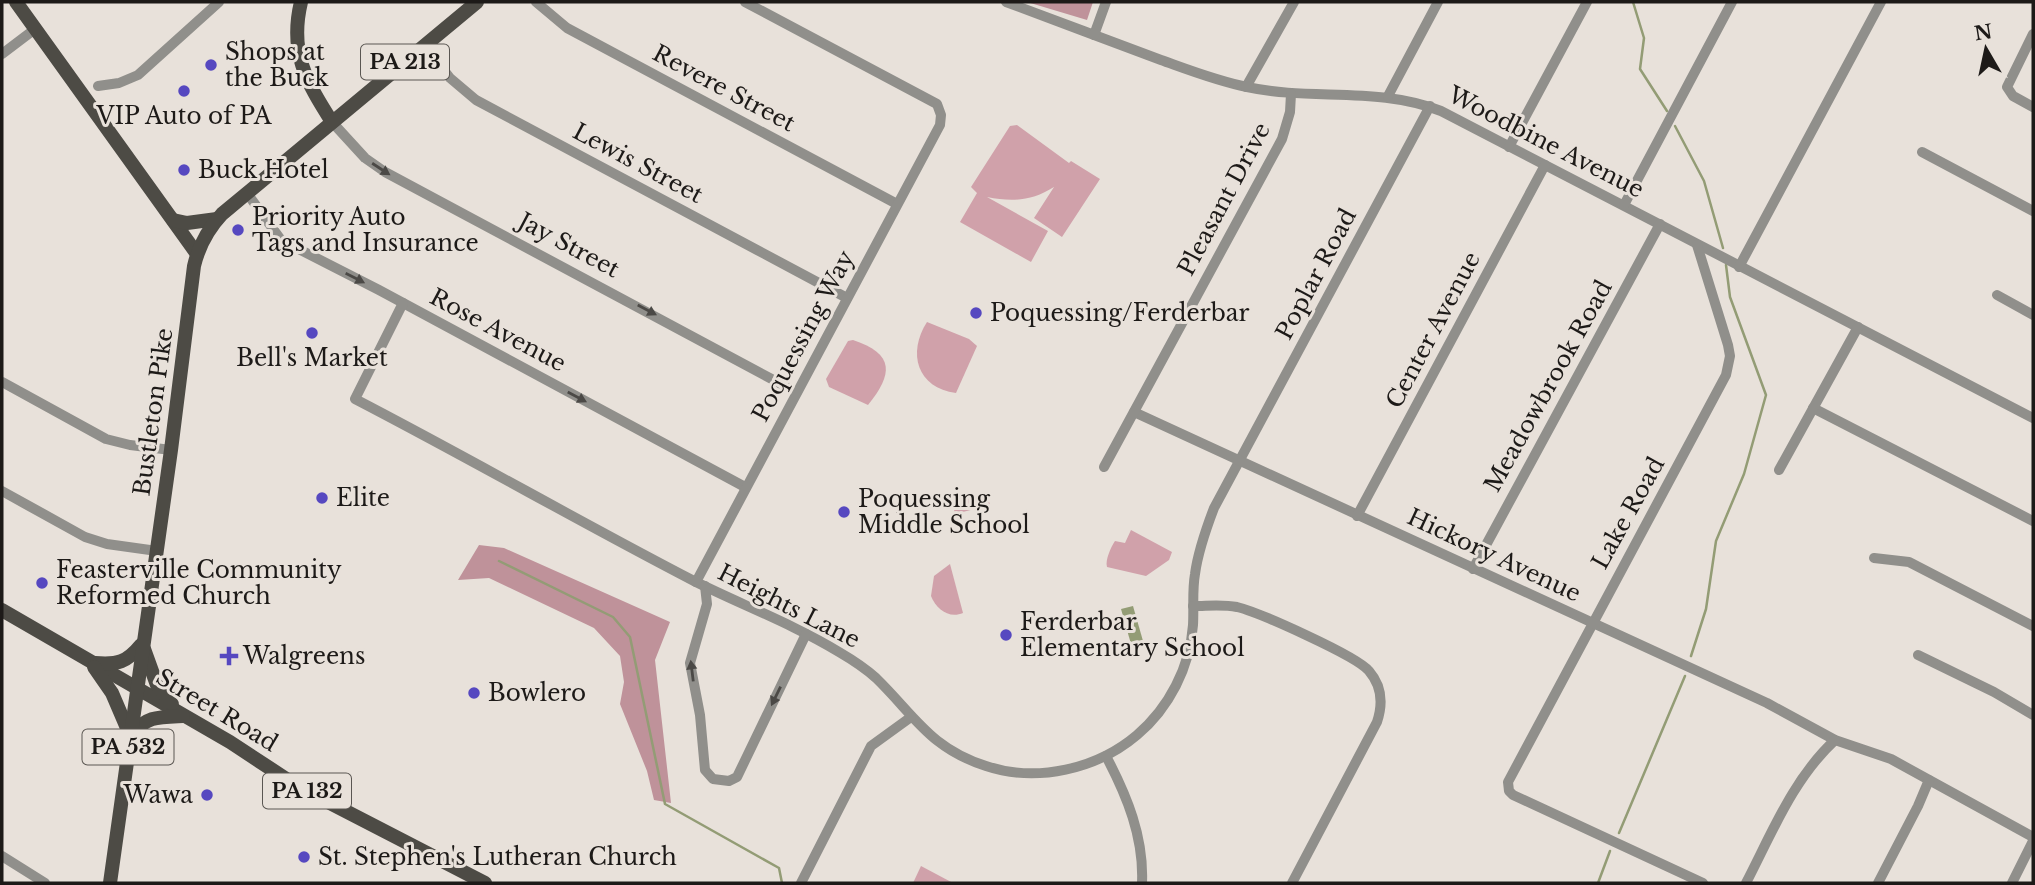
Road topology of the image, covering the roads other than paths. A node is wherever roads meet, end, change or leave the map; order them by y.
1 (16, 2) edge
2 (219, 2) edge
3 (301, 2) edge
4 (477, 2) edge
5 (536, 2) edge
6 (745, 2) edge
7 (1006, 2) edge
8 (1106, 2) edge
9 (1294, 2) edge
10 (1438, 2) edge
11 (1587, 2) edge
12 (1732, 2) edge
13 (1881, 2) edge
14 (35, 29) junction
15 (2033, 34) edge
16 (1094, 35) junction
17 (425, 46) junction
18 (2, 54) edge
19 (98, 86) dead end
20 (1246, 87) junction
21 (1291, 94) junction
22 (1388, 96) junction
23 (1430, 106) junction
24 (2033, 107) edge
25 (332, 122) junction
26 (1509, 147) junction
27 (1922, 152) dead end
28 (1545, 165) junction
29 (247, 193) junction
30 (897, 204) junction
31 (1624, 205) junction
32 (2033, 211) edge
33 (217, 219) junction
34 (173, 220) junction
35 (1660, 224) junction
36 (1697, 245) junction
37 (197, 254) junction
38 (1739, 267) junction
39 (1997, 295) dead end
40 (847, 298) junction
41 (403, 303) junction
42 (2033, 315) edge
43 (1858, 327) junction
44 (2, 382) edge
45 (796, 392) junction
46 (1814, 408) junction
47 (1134, 412) junction
48 (2033, 418) edge
49 (171, 450) junction
50 (1239, 461) junction
51 (1104, 467) dead end
52 (1779, 470) dead end
53 (745, 487) junction
54 (2, 491) edge
55 (1357, 516) junction
56 (2033, 521) edge
57 (156, 551) junction
58 (1874, 558) dead end
59 (1473, 569) junction
60 (700, 584) junction
61 (1193, 606) junction
62 (2, 610) edge
63 (1592, 623) junction
64 (2033, 626) edge
65 (806, 634) junction
66 (142, 644) junction
67 (1918, 655) dead end
68 (91, 663) junction
69 (136, 689) junction
70 (2033, 715) edge
71 (184, 716) junction
72 (911, 717) junction
73 (130, 735) junction
74 (1835, 740) junction
75 (1106, 756) junction
76 (1929, 780) junction
77 (2033, 839) edge
78 (2, 856) edge
79 (45, 883) edge
80 (110, 883) edge
81 (485, 883) edge
82 (801, 883) edge
83 (1142, 883) edge
84 (1292, 883) edge
85 (1703, 883) edge
86 (1746, 883) edge
87 (1878, 883) edge
88 (2012, 883) edge

1 - 14 main road
2 - 19 street
3 - 25 main road
4 - 17 main road, PA 213
5 - 30 street, Revere Street
6 - 30 street, Poquessing Way
7 - 16 street, Woodbine Avenue
8 - 16 street
9 - 20 street, Pleasant Drive
10 - 22 street
11 - 26 street
12 - 31 street
13 - 38 street
14 - 18 street
14 - 34 main road
15 - 24 street
16 - 20 street, Woodbine Avenue
17 - 25 main road, PA 213
17 - 40 street, Lewis Street
20 - 21 street, Woodbine Avenue
21 - 22 street, Woodbine Avenue
21 - 47 street, Pleasant Drive
22 - 23 street, Woodbine Avenue
23 - 26 street, Woodbine Avenue
23 - 50 street, Poplar Road
25 - 29 main road, PA 532
25 -> 45 street, Jay Street
26 - 28 street, Woodbine Avenue
27 - 32 street
28 - 31 street, Woodbine Avenue
28 - 55 street, Center Avenue
29 - 33 main road, PA 532
29 -> 41 street, Rose Avenue
30 - 40 street, Poquessing Way
31 - 35 street, Woodbine Avenue
33 - 34 main road
33 - 37 main road, PA 532
34 - 37 main road
35 - 36 street, Woodbine Avenue
35 - 59 street, Meadowbrook Road
36 - 38 street, Woodbine Avenue
36 - 63 street, Lake Road
37 - 49 main road, Bustleton Pike / PA 532
38 - 43 street, Woodbine Avenue
39 - 42 street
40 - 45 street, Poquessing Way
41 -> 53 street, Rose Avenue
41 - 60 street, Heights Lane
43 - 46 street
43 - 48 street, Woodbine Avenue
44 - 49 street
45 - 53 street, Poquessing Way
46 - 52 street
46 - 56 street
47 - 50 street, Hickory Avenue
47 - 51 street, Pleasant Drive
49 - 57 main road, Bustleton Pike / PA 532
50 - 55 street, Hickory Avenue
50 - 61 street, Heights Lane
53 - 60 street, Poquessing Way
54 - 57 street
55 - 59 street, Hickory Avenue
57 - 66 main road, Bustleton Pike / PA 532
58 - 64 street
59 - 63 street, Hickory Avenue
60 - 65 street, Heights Lane
65 -> 60 street
61 - 75 street, Heights Lane
61 - 84 street
62 - 68 main road, Street Road / PA 132
63 - 74 street, Hickory Avenue
63 - 85 street, Lake Road
65 - 72 street, Heights Lane
66 - 68 main road
66 - 69 main road, Bustleton Pike / PA 532
66 - 71 main road
67 - 70 street
68 - 69 main road, Street Road / PA 132
68 - 73 main road
69 - 71 main road, Street Road / PA 132
69 - 73 main road, Bustleton Pike / PA 532
71 - 73 main road
71 - 81 main road, Street Road / PA 132
72 - 75 street, Heights Lane
72 - 82 street
73 - 80 main road, Bustleton Pike / PA 532
74 - 76 street, Hickory Avenue
74 - 86 street
75 - 83 street
76 - 77 street, Hickory Avenue
76 - 87 street
77 - 88 street
78 - 79 street

